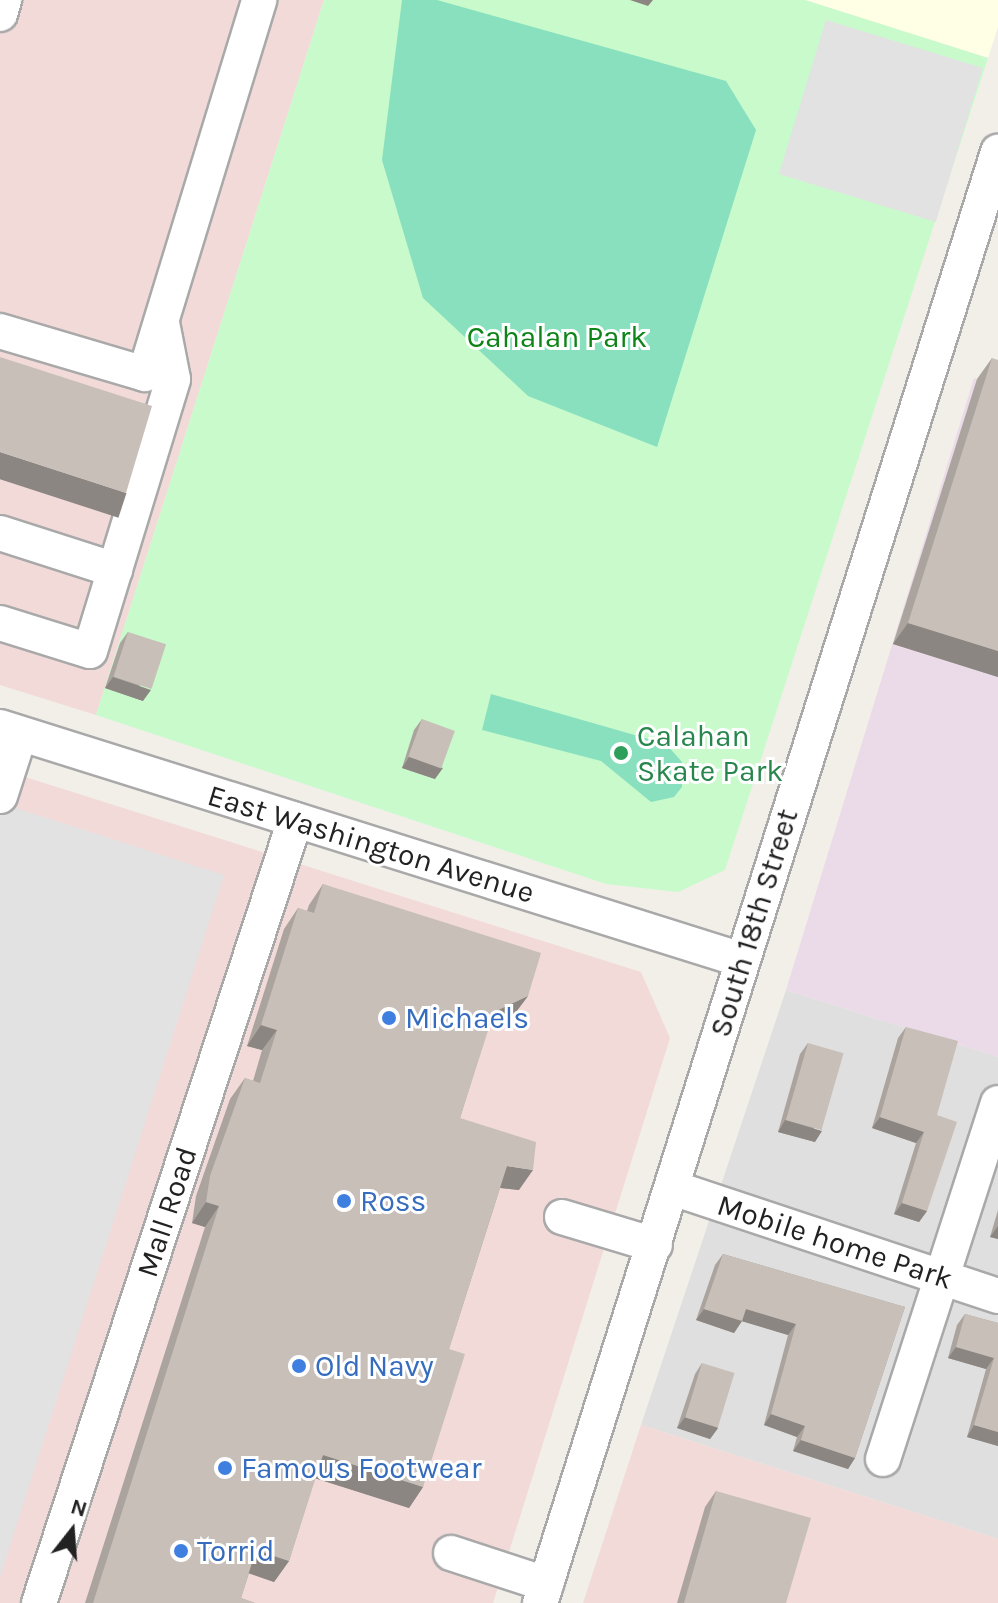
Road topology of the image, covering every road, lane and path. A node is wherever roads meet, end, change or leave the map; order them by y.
1 (4, 0) edge
2 (259, 0) edge
3 (0, 14) edge
4 (998, 152) edge
5 (161, 321) junction
6 (0, 331) edge
7 (0, 533) edge
8 (115, 570) junction
9 (0, 623) edge
10 (10, 730) edge
11 (0, 796) edge
12 (295, 820) junction
13 (742, 960) junction
14 (998, 1103) edge
15 (673, 1188) junction
16 (562, 1217) dead end
17 (655, 1245) junction
18 (942, 1277) junction
19 (998, 1296) edge
20 (883, 1459) dead end
21 (451, 1553) dead end
22 (543, 1593) edge
23 (39, 1603) edge

1 - 3 street
2 - 5 street
4 - 13 street, South 18th Street
5 - 6 street
5 - 8 street
7 - 8 street
8 - 9 street
10 - 11 street
10 - 12 street, East Washington Avenue
12 - 13 street, East Washington Avenue
12 - 23 street, Mall Road
13 - 15 street, South 18th Street
14 - 18 street
15 - 17 street, South 18th Street
15 - 18 street, Mobile home Park
16 - 17 street
17 - 22 street, South 18th Street
18 - 19 street, Mobile home Park
18 - 20 street
21 - 22 street

